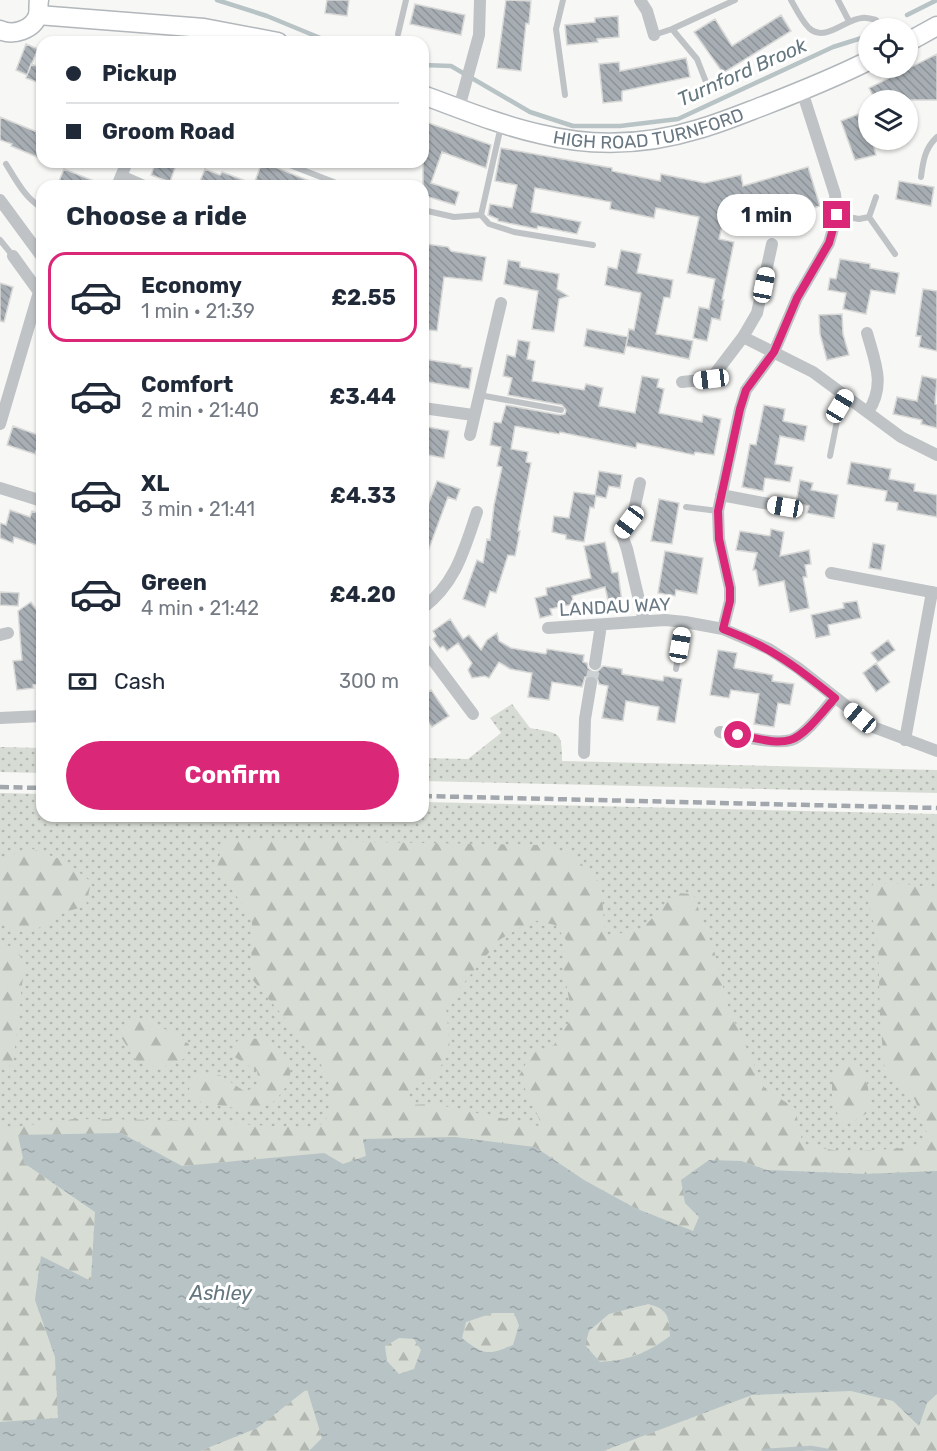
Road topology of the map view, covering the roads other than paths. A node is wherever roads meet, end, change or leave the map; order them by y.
1 (406, 0) edge
2 (480, 0) edge
3 (563, 0) edge
4 (640, 0) edge
5 (735, 0) edge
6 (791, 0) edge
7 (838, 0) edge
8 (38, 8) edge
9 (858, 18) edge
10 (849, 21) junction
11 (937, 26) edge
12 (672, 29) junction
13 (1, 34) edge
14 (399, 34) dead end
15 (654, 35) joint
16 (242, 36) edge
17 (918, 36) edge
18 (858, 66) edge
19 (706, 82) dead end
20 (802, 91) junction
21 (565, 95) dead end
22 (429, 97) edge
23 (459, 108) junction
24 (502, 122) junction
25 (937, 136) edge
26 (6, 164) dead end
27 (298, 168) edge
28 (921, 177) dead end
29 (328, 180) edge
30 (876, 197) dead end
31 (0, 200) edge
32 (36, 204) edge
33 (429, 211) edge
34 (481, 215) junction
35 (837, 215) junction
36 (869, 217) junction
37 (0, 240) edge
38 (772, 244) dead end
39 (593, 245) dead end
40 (36, 249) edge
41 (895, 254) dead end
42 (13, 256) joint
43 (36, 288) edge
44 (36, 302) edge
45 (501, 303) dead end
46 (867, 333) dead end
47 (743, 336) junction
48 (774, 352) junction
49 (682, 382) dead end
50 (478, 395) junction
51 (846, 396) junction
52 (429, 409) edge
53 (561, 410) dead end
54 (868, 412) junction
55 (474, 415) junction
56 (0, 424) edge
57 (470, 435) dead end
58 (937, 455) edge
59 (830, 456) dead end
60 (640, 483) dead end
61 (0, 488) edge
62 (721, 495) junction
63 (36, 499) edge
64 (686, 507) dead end
65 (785, 507) dead end
66 (718, 511) junction
67 (477, 512) dead end
68 (831, 573) dead end
69 (935, 593) edge
70 (429, 604) edge
71 (644, 621) junction
72 (684, 622) junction
73 (601, 625) junction
74 (548, 628) dead end
75 (723, 629) junction
76 (429, 655) edge
77 (595, 664) tunnel mouth
78 (676, 669) dead end
79 (591, 683) tunnel mouth
80 (835, 698) junction
81 (473, 714) dead end
82 (36, 716) edge
83 (0, 718) edge
84 (720, 732) dead end
85 (905, 740) junction
86 (937, 751) edge
87 (584, 753) dead end

1 - 14 lane
2 - 23 street
3 - 21 lane
4 - 15 street
5 - 12 lane
6 - 10 lane
7 - 10 lane
8 - 13 main road
8 - 16 main road
9 - 10 lane
11 - 17 main road
12 - 15 lane
12 - 19 lane
18 - 20 main road, HIGH ROAD TURNFORD
20 - 24 main road, HIGH ROAD TURNFORD
20 - 35 street
22 - 23 main road, HIGH ROAD TURNFORD
23 - 24 main road, HIGH ROAD TURNFORD
24 - 34 lane
25 - 28 lane
26 - 32 lane
27 - 29 lane
30 - 36 lane
31 - 40 street
33 - 34 lane
34 - 39 lane
35 - 36 lane
35 - 48 street
36 - 41 lane
37 - 42 lane
38 - 47 street
42 - 43 street
44 - 56 street
45 - 50 street
46 - 54 street
47 - 48 street
47 - 49 street
48 - 51 street
48 - 62 street
50 - 53 lane
50 - 55 street
51 - 54 street
51 - 59 lane
52 - 55 street
54 - 58 street
55 - 57 street
60 - 71 street
61 - 63 street
62 - 65 street
62 - 66 street
64 - 66 lane
66 - 75 street
67 - 70 street
68 - 69 street
69 - 85 street
71 - 72 street, LANDAU WAY
71 - 73 street, LANDAU WAY
72 - 75 street, LANDAU WAY
72 - 78 lane
73 - 74 street, LANDAU WAY
73 - 77 street
75 - 80 street, LANDAU WAY
76 - 81 street
79 - 87 street
80 - 84 street
80 - 85 street, LANDAU WAY
82 - 83 street
85 - 86 street, LANDAU WAY

